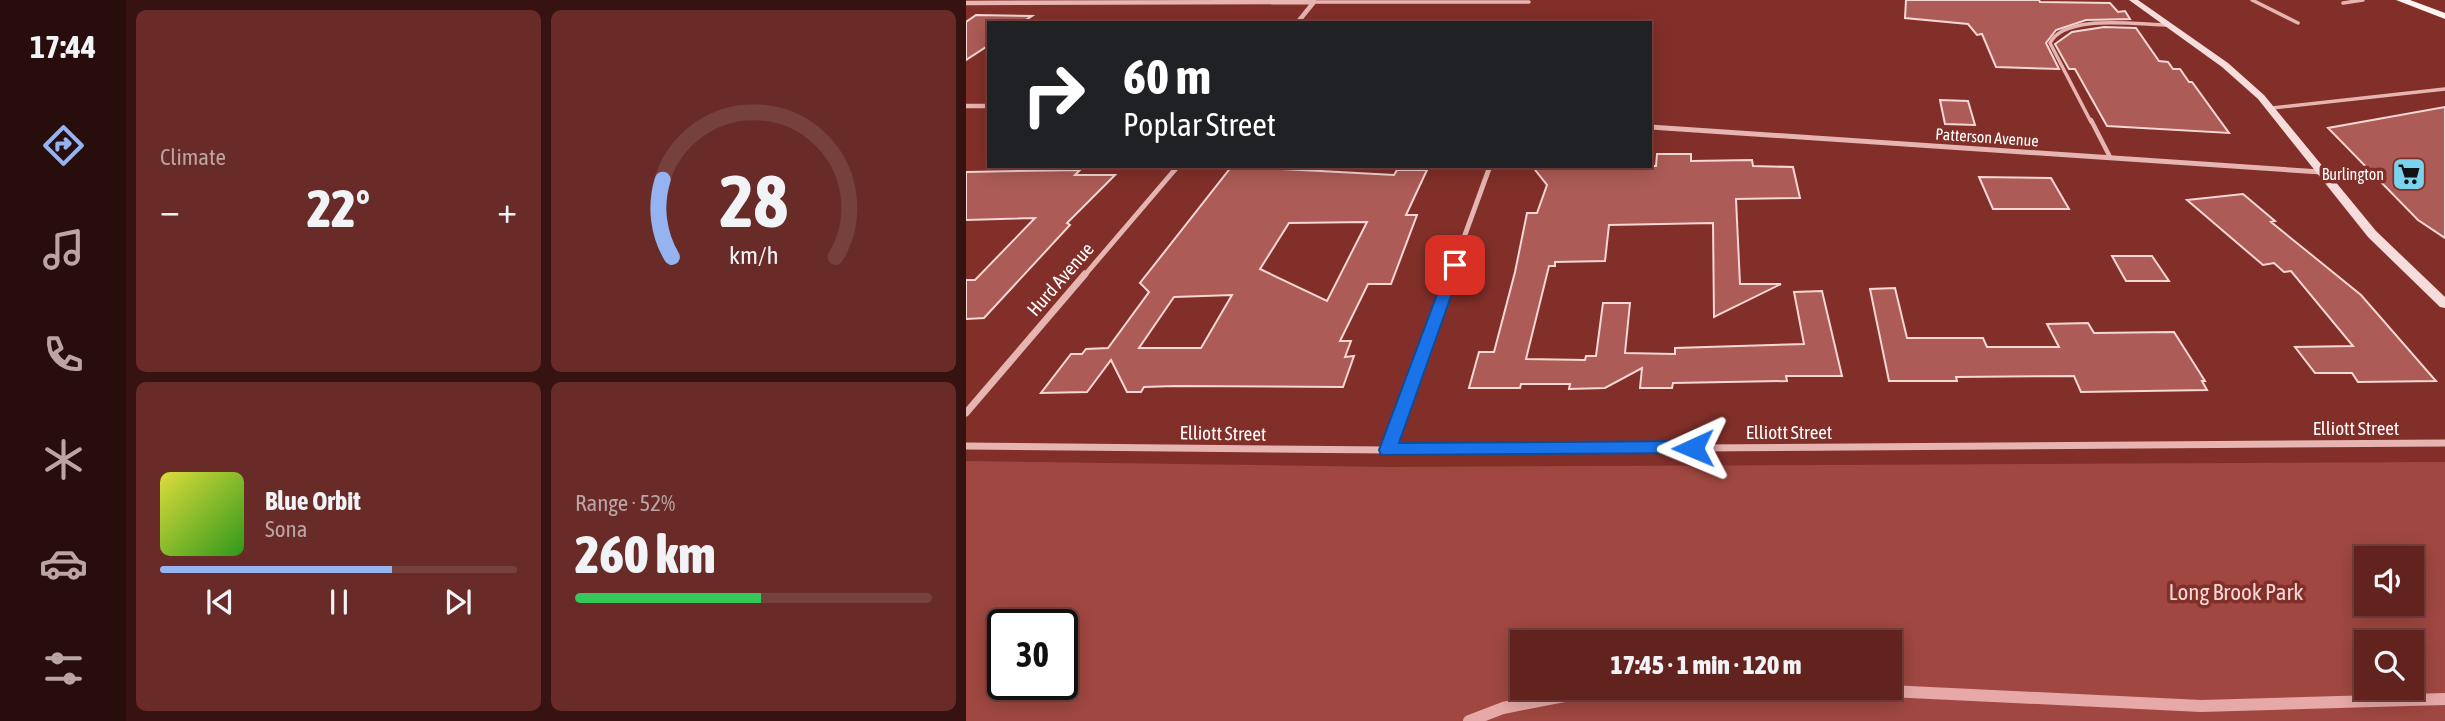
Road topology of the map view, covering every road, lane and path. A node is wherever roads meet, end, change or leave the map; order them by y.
1 (2133, 0) edge
2 (2252, 0) edge
3 (2363, 0) edge
4 (2401, 0) edge
5 (966, 2) edge
6 (1314, 2) edge
7 (1529, 2) dead end
8 (2343, 3) dead end
9 (2445, 16) edge
10 (1299, 21) edge
11 (2298, 23) dead end
12 (2169, 25) junction
13 (2445, 89) edge
14 (966, 106) edge
15 (987, 106) edge
16 (2272, 108) junction
17 (1652, 127) edge
18 (2110, 157) junction
19 (1176, 168) edge
20 (1489, 168) edge
21 (2321, 172) junction
22 (2445, 304) edge
23 (966, 413) edge
24 (2445, 443) edge
25 (966, 446) edge
26 (1387, 450) junction

1 - 12 street
2 - 11 lane
3 - 8 lane
4 - 9 main road
5 - 6 street
6 - 7 lane
6 - 10 street
12 - 16 street
12 - 18 lane
13 - 16 lane
14 - 15 street
16 - 21 street
17 - 18 street, Patterson Avenue
18 - 21 street, Patterson Avenue
19 - 23 street, Hurd Avenue
20 - 26 street
21 - 22 street
24 - 26 street, Elliott Street
25 - 26 street, Elliott Street

